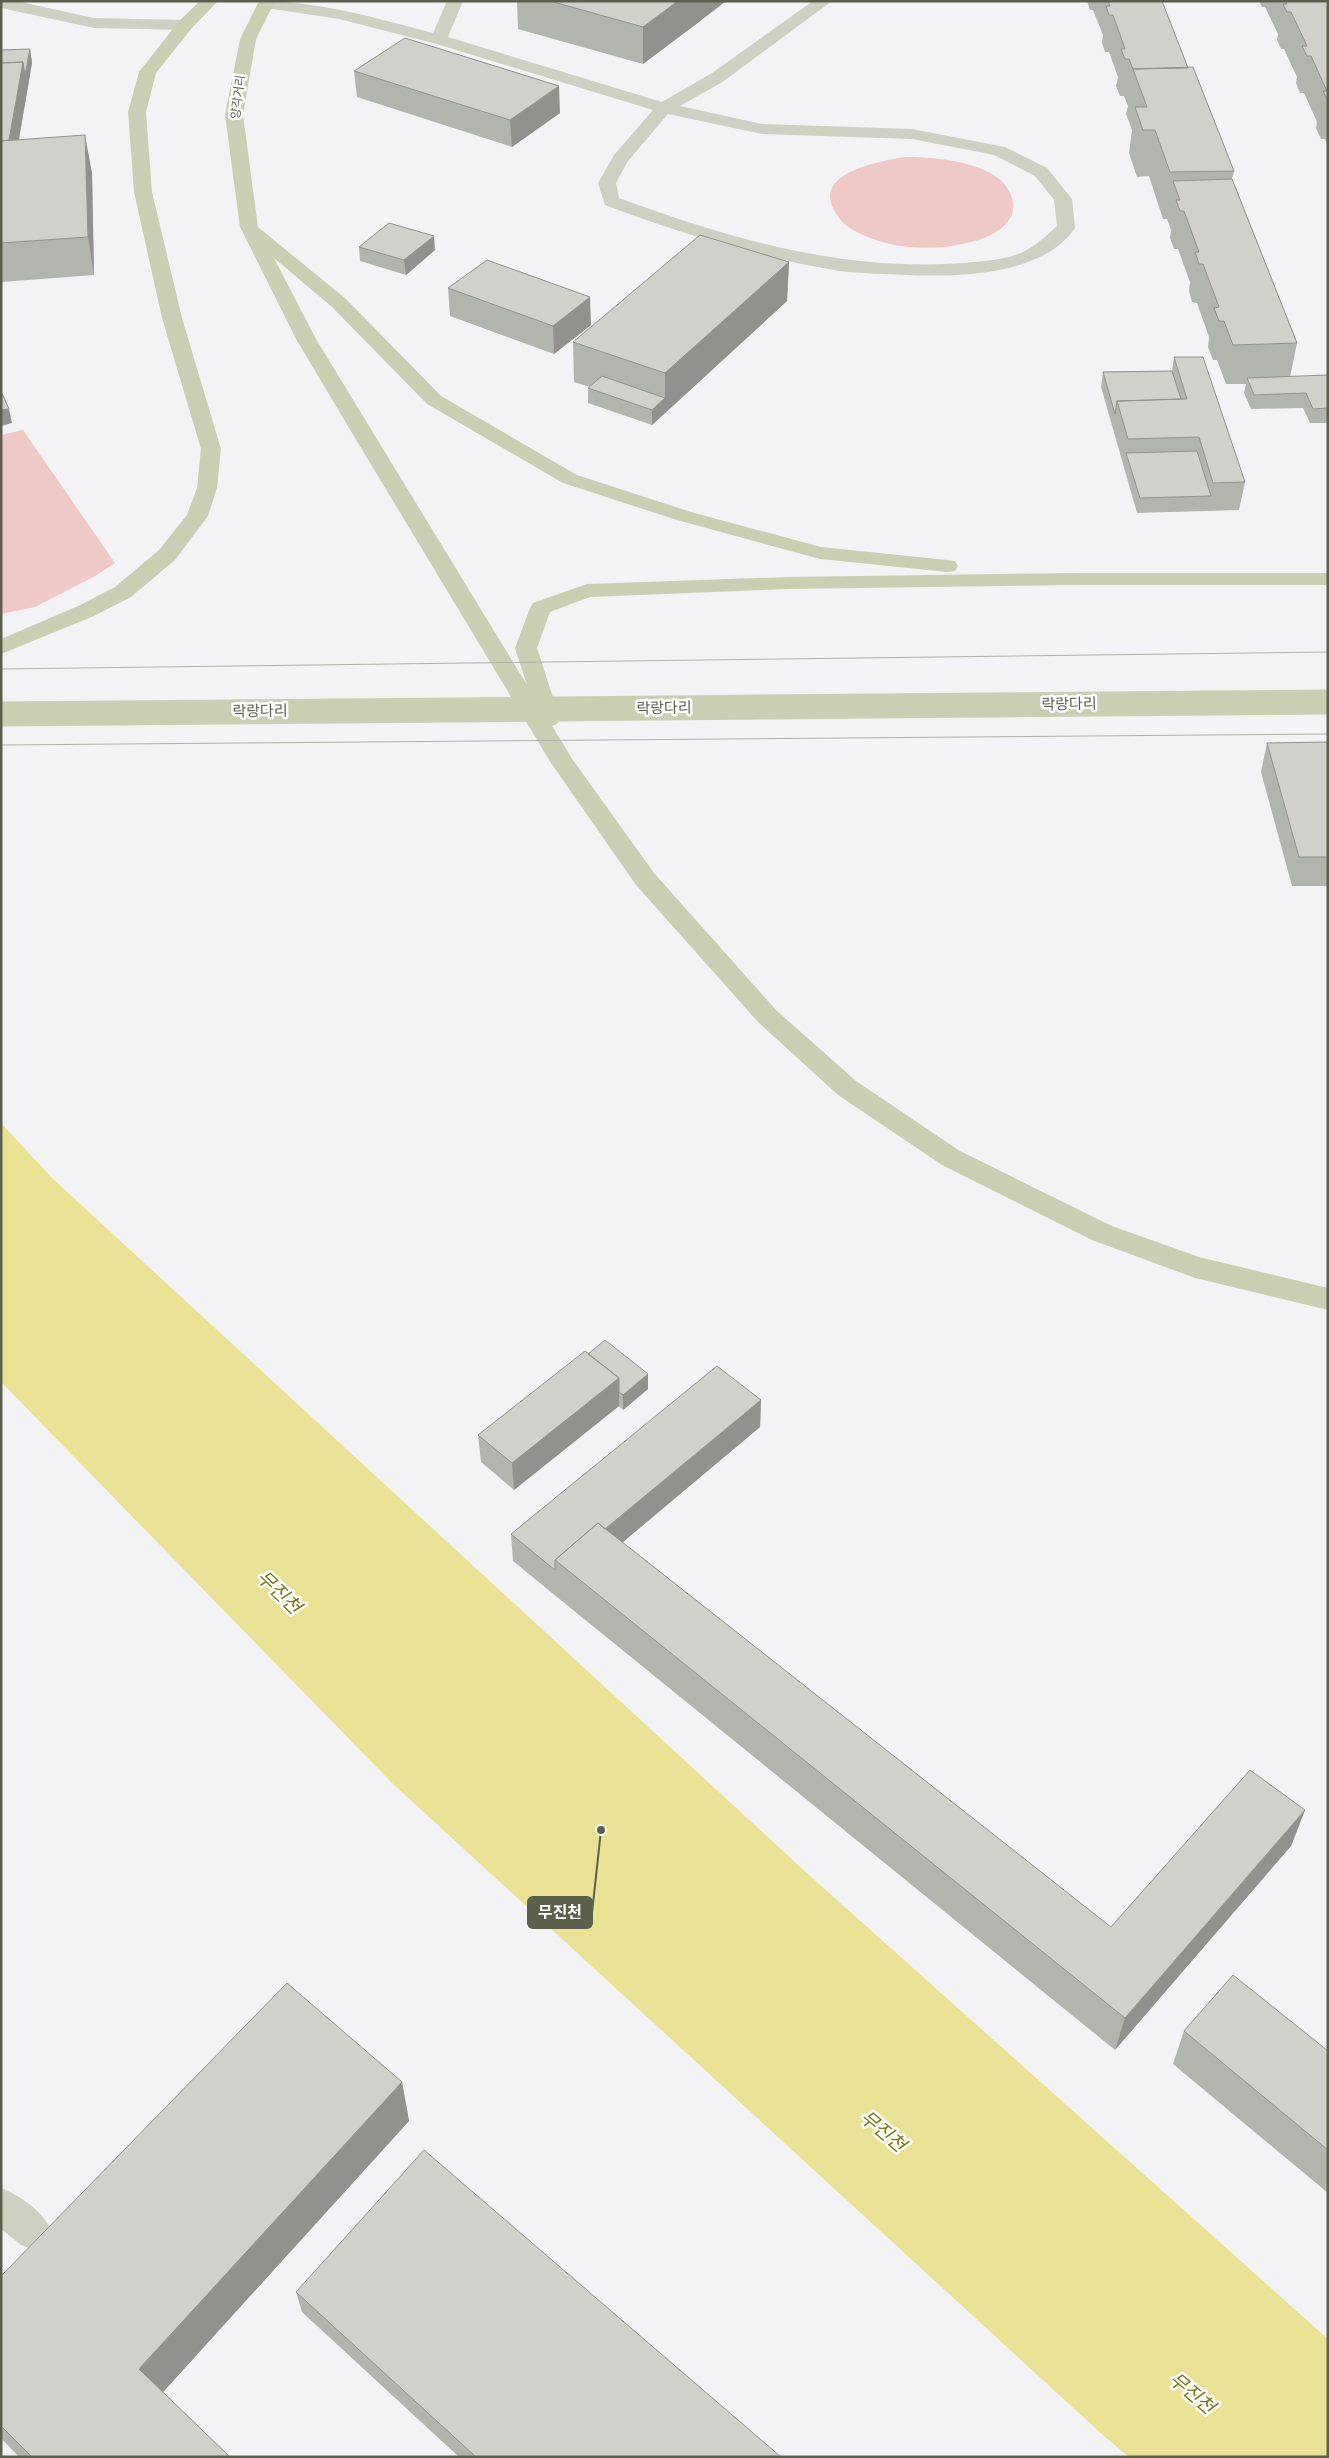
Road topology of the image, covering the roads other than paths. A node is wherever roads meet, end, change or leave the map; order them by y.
1 (210, 1) edge
2 (455, 1) edge
3 (824, 1) edge
4 (266, 2) edge
5 (1, 3) edge
6 (179, 32) junction
7 (438, 39) junction
8 (664, 108) junction
9 (249, 227) junction
10 (1079, 579) junction
11 (1328, 579) edge
12 (1, 647) edge
13 (1328, 702) edge
14 (1, 714) edge
15 (563, 763) junction
16 (1328, 1299) edge
17 (1, 2206) edge
18 (34, 2232) dead end

1 - 6 main road
2 - 7 lane
3 - 8 lane
4 - 7 lane
4 - 9 main road, 양각거리
5 - 6 lane
6 - 12 main road
7 - 8 lane
8 - 8 lane
9 - 10 main road
9 - 15 main road, 양각거리
10 - 11 main road
10 - 15 main road
13 - 14 main road, 락랑다리, bridge
15 - 16 main road
17 - 18 lane

